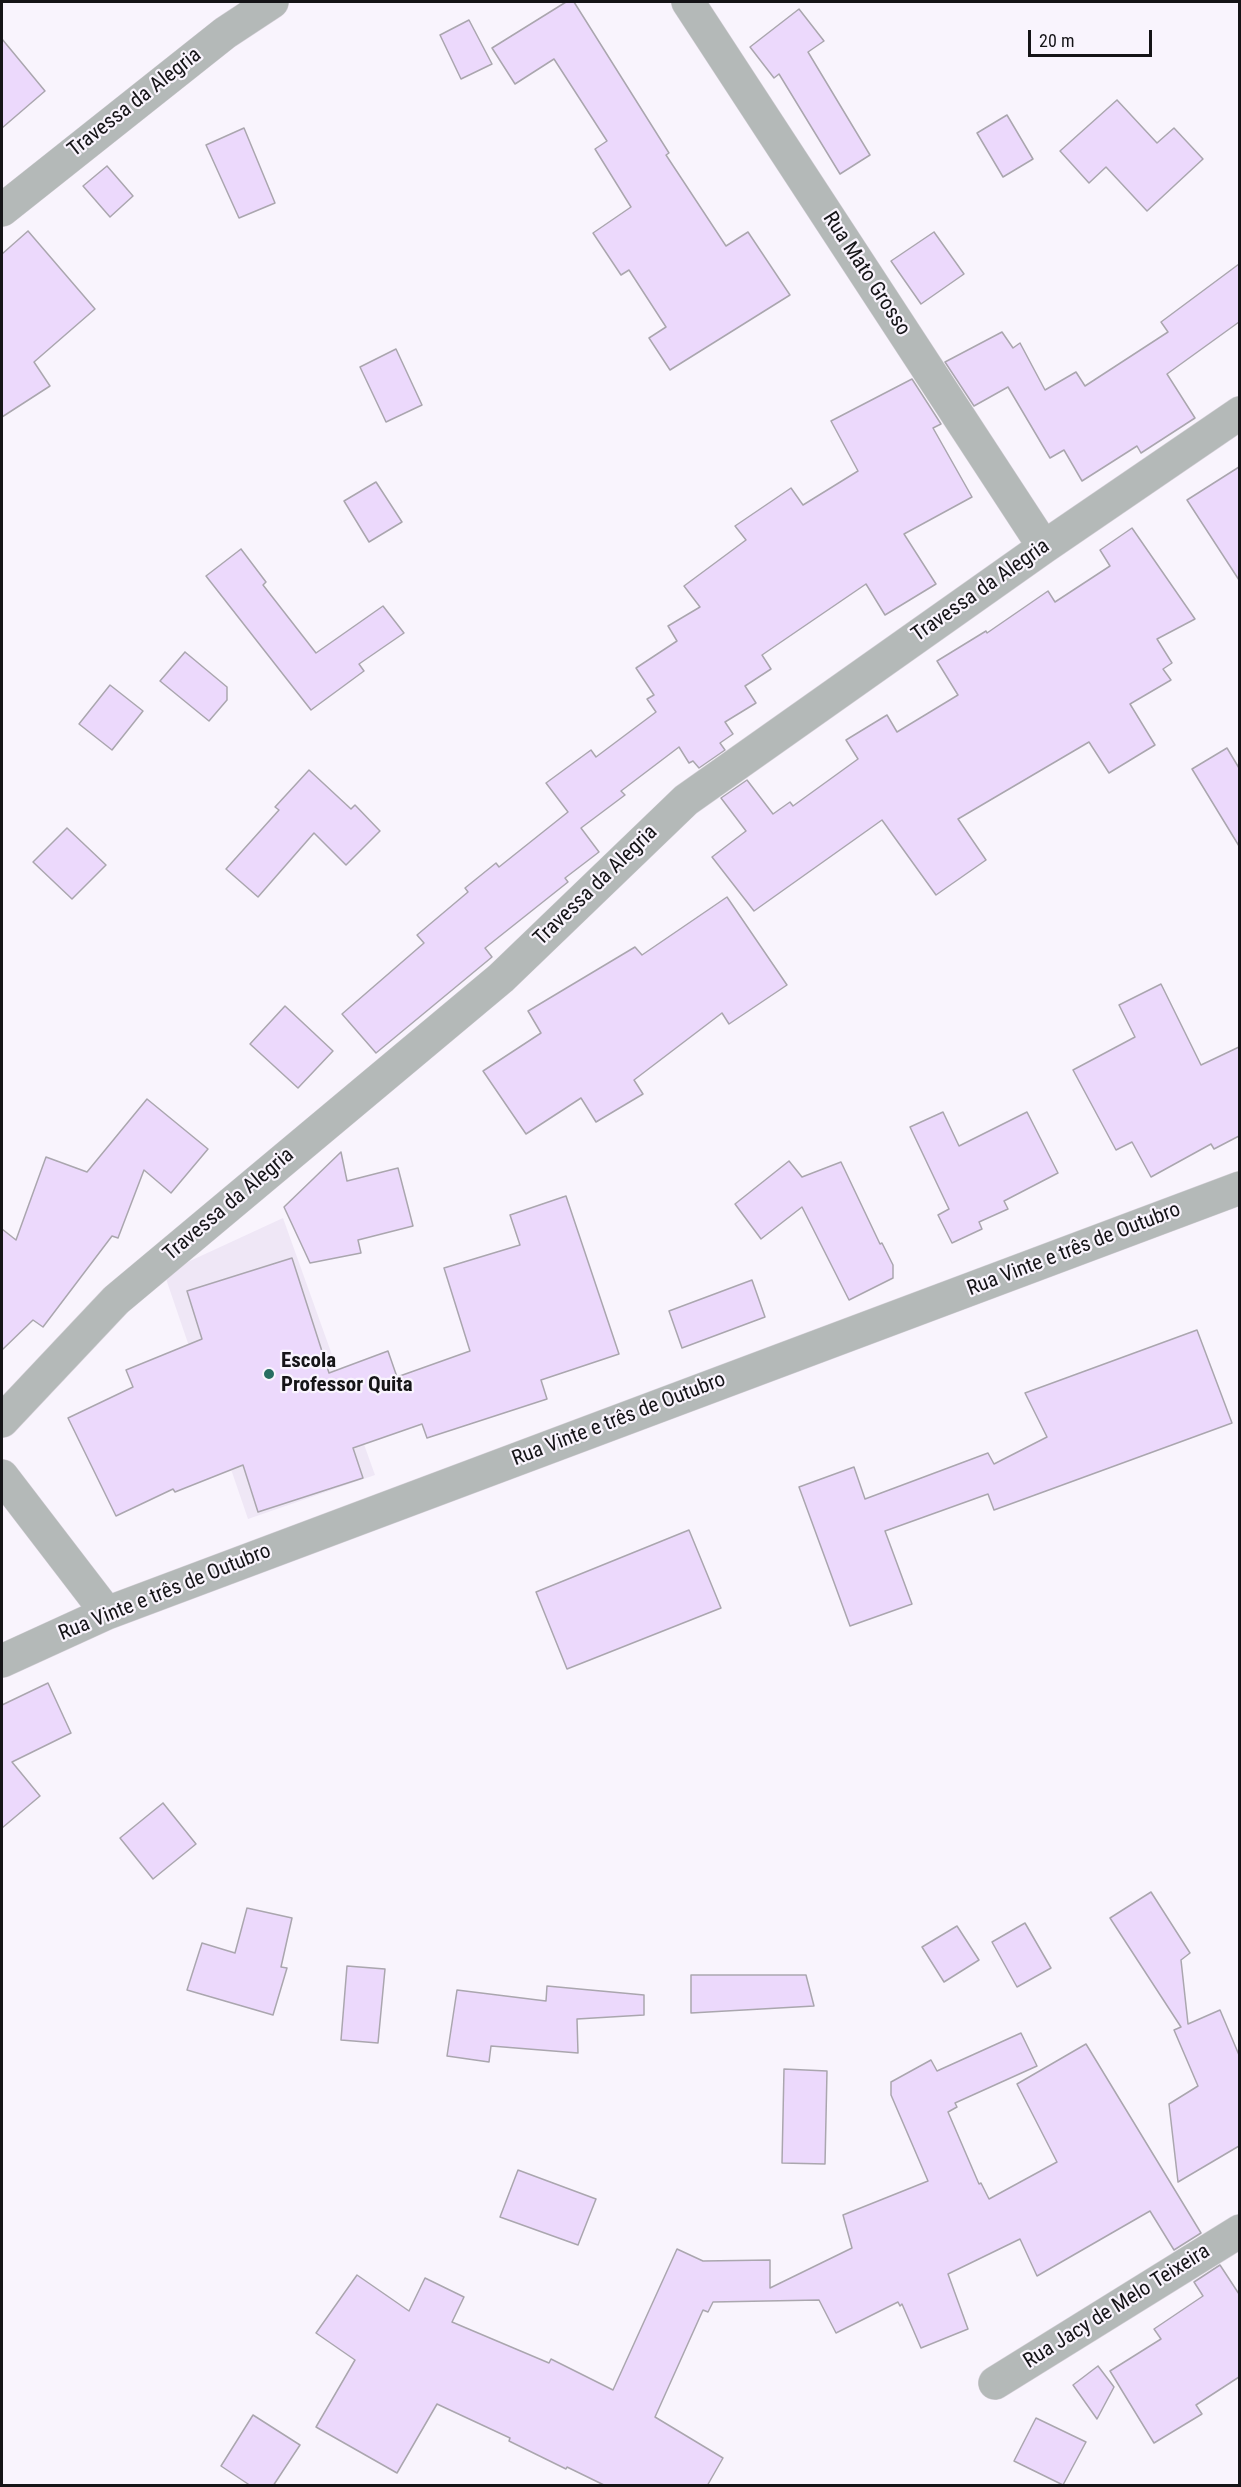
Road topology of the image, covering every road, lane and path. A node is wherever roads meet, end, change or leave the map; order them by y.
1 (272, 2) edge
2 (688, 2) edge
3 (2, 210) edge
4 (1239, 413) edge
5 (1044, 547) junction
6 (1239, 1188) edge
7 (2, 1420) edge
8 (2, 1476) edge
9 (107, 1613) junction
10 (2, 1661) edge
11 (1239, 2231) edge
12 (995, 2383) dead end

1 - 3 street, Travessa da Alegria
2 - 5 street, Rua Mato Grosso
4 - 5 street, Travessa da Alegria
5 - 7 street, Travessa da Alegria
6 - 9 street, Rua Vinte e três de Outubro
8 - 9 street
9 - 10 street, Rua Vinte e três de Outubro
11 - 12 street, Rua Jacy de Melo Teixeira

